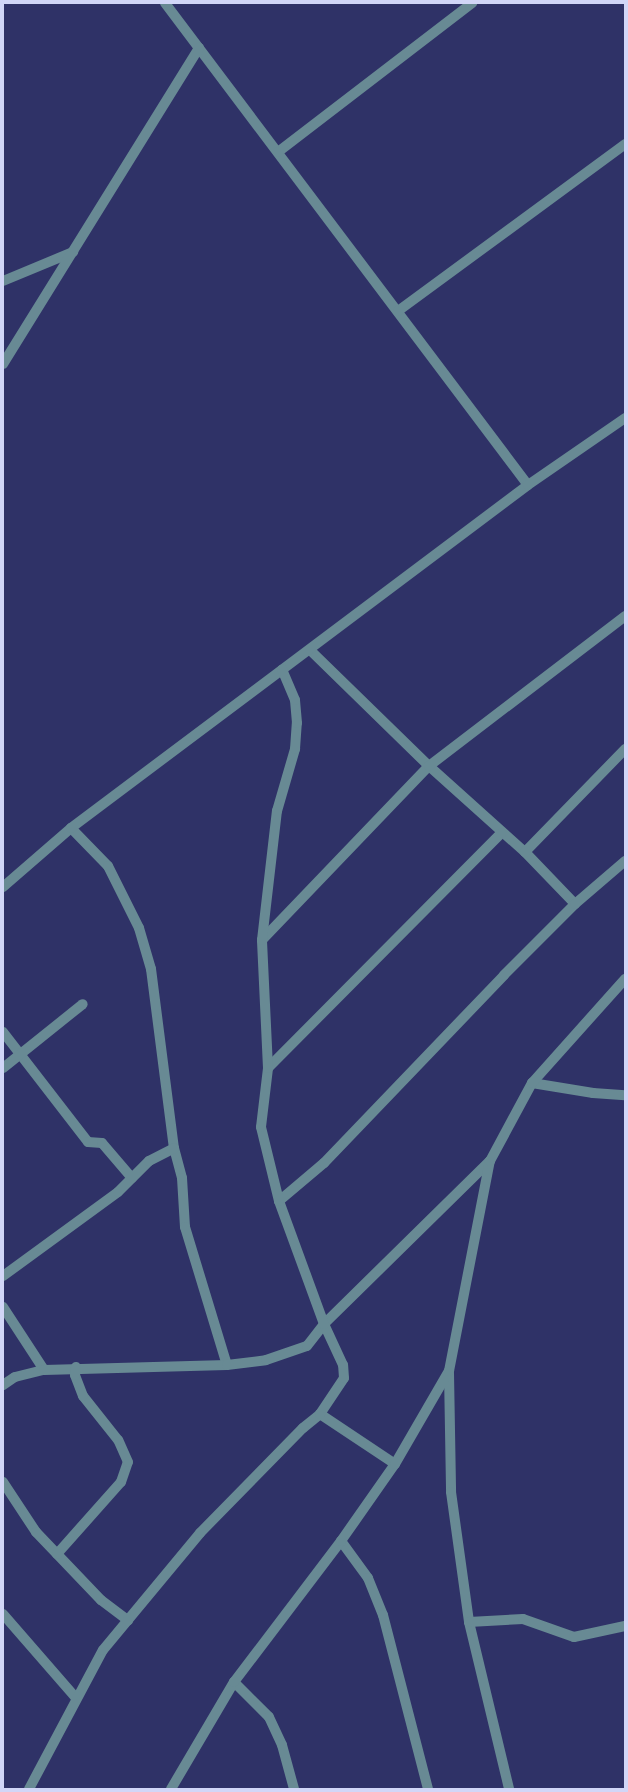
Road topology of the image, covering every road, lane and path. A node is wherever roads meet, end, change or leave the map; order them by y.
1 (165, 3) edge
2 (472, 3) edge
3 (199, 48) junction
4 (625, 144) edge
5 (278, 152) junction
6 (73, 252) junction
7 (3, 281) edge
8 (398, 311) junction
9 (3, 364) edge
10 (625, 418) edge
11 (528, 484) junction
12 (625, 616) edge
13 (310, 650) junction
14 (282, 670) junction
15 (625, 749) edge
16 (429, 766) junction
17 (71, 828) junction
18 (501, 834) junction
19 (525, 852) junction
20 (625, 861) edge
21 (3, 887) edge
22 (575, 904) junction
23 (262, 940) junction
24 (624, 984) edge
25 (83, 1004) dead end
26 (3, 1032) edge
27 (21, 1051) junction
28 (3, 1068) edge
29 (268, 1068) junction
30 (532, 1083) junction
31 (625, 1095) edge
32 (174, 1148) junction
33 (490, 1161) junction
34 (132, 1178) junction
35 (279, 1201) junction
36 (3, 1276) edge
37 (3, 1307) edge
38 (324, 1324) junction
39 (227, 1365) junction
40 (76, 1368) junction
41 (44, 1370) junction
42 (449, 1371) junction
43 (3, 1385) edge
44 (320, 1414) junction
45 (395, 1464) junction
46 (3, 1482) edge
47 (341, 1541) junction
48 (57, 1554) junction
49 (3, 1614) edge
50 (128, 1620) junction
51 (469, 1622) junction
52 (625, 1626) edge
53 (234, 1682) junction
54 (76, 1698) junction
55 (29, 1789) edge
56 (172, 1789) edge
57 (294, 1789) edge
58 (428, 1789) edge
59 (509, 1789) edge

1 - 3 street
2 - 5 street
3 - 5 street
3 - 6 street
4 - 8 street
5 - 8 street
6 - 7 street
6 - 9 street
8 - 11 street
10 - 11 street
11 - 13 street
12 - 16 street
13 - 14 street
13 - 16 street
14 - 17 street
14 - 23 street
15 - 19 street
16 - 18 street
16 - 23 street
17 - 21 street
17 - 32 street
18 - 19 street
18 - 29 street
19 - 22 street
20 - 22 street
22 - 35 street
23 - 29 street
24 - 30 street
25 - 27 street
26 - 27 street
27 - 28 street
27 - 34 street
29 - 35 street
30 - 31 street
30 - 33 street
32 - 34 street
32 - 39 street
33 - 38 street
33 - 42 street
34 - 36 street
35 - 38 street
37 - 41 street
38 - 39 street
38 - 44 street
39 - 40 street
40 - 41 street
40 - 48 street
41 - 43 street
42 - 45 street
42 - 51 street
44 - 45 street
44 - 50 street
45 - 47 street
46 - 48 street
47 - 53 street
47 - 58 street
48 - 50 street
49 - 54 street
50 - 54 street
51 - 52 street
51 - 59 street
53 - 56 street
53 - 57 street
54 - 55 street

